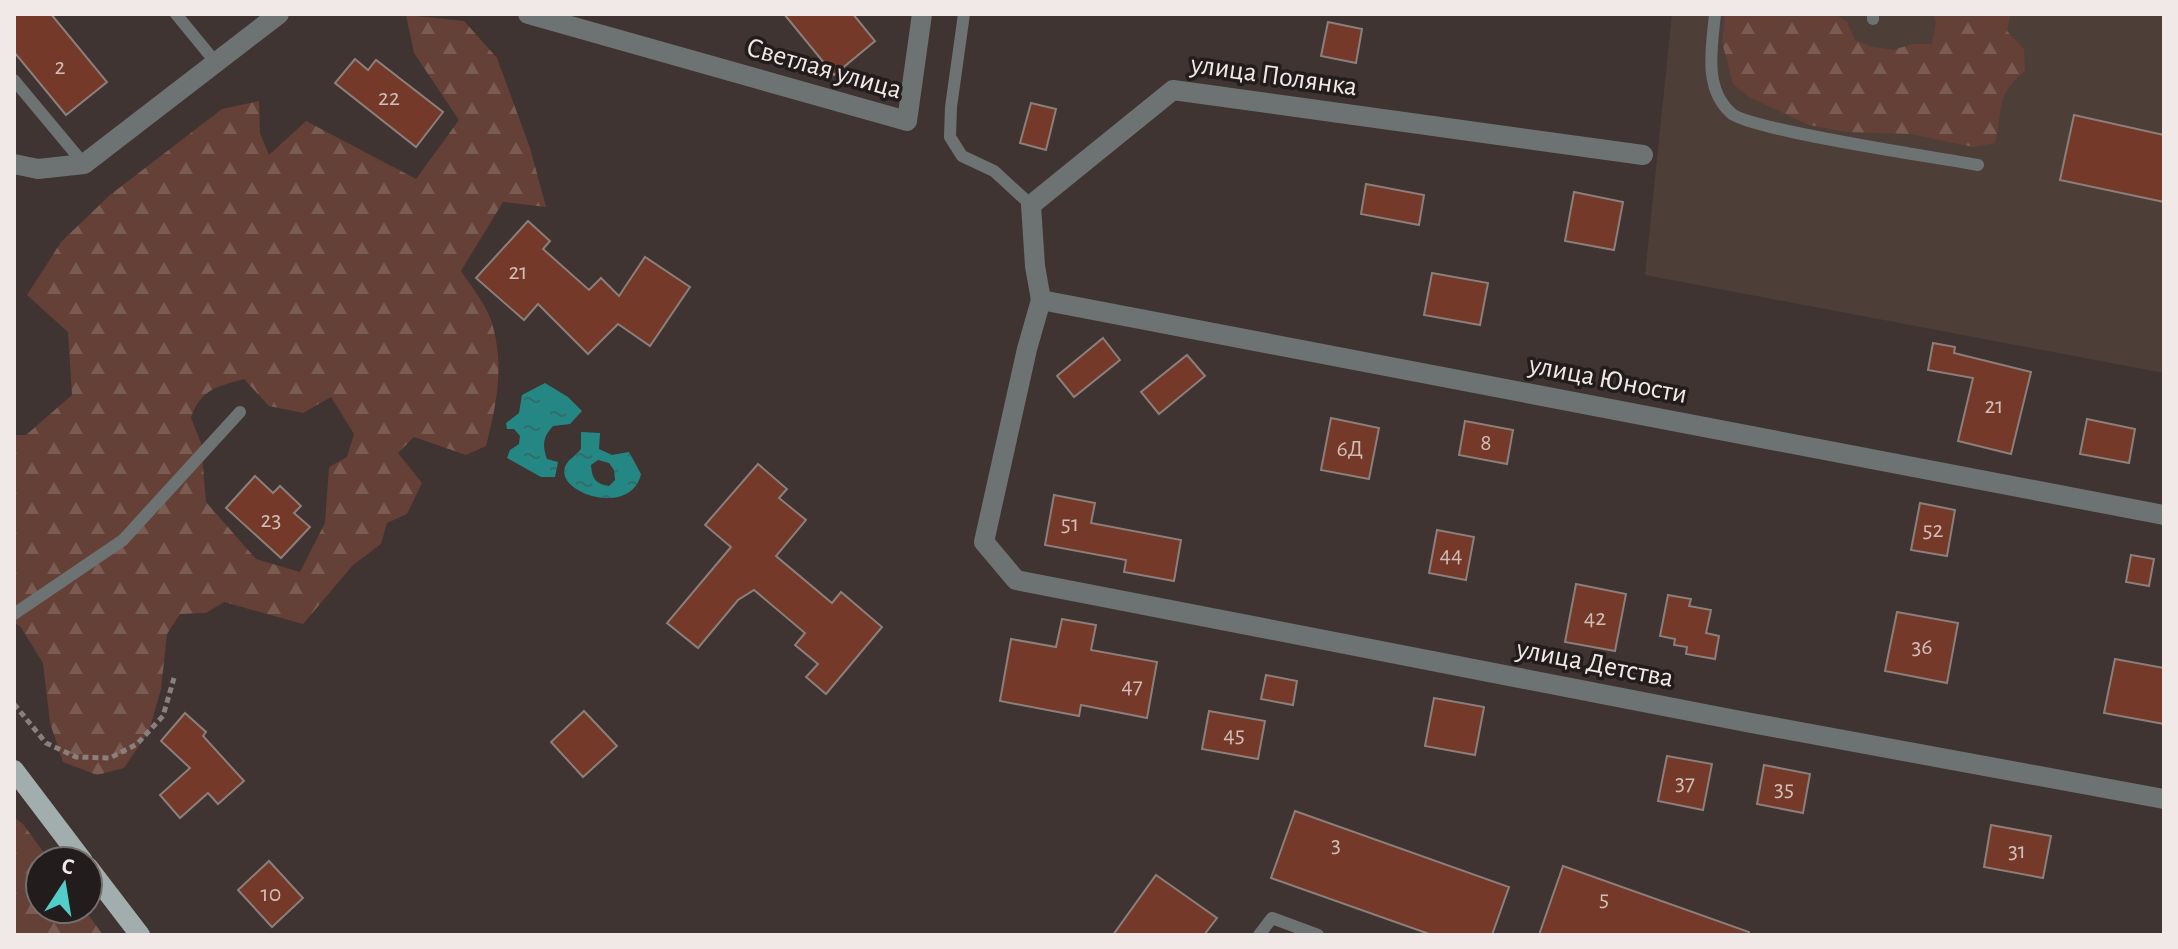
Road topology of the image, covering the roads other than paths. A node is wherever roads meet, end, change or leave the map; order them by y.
1 (176, 14) edge
2 (279, 14) edge
3 (528, 14) edge
4 (922, 14) edge
5 (964, 14) edge
6 (1715, 14) edge
7 (217, 64) junction
8 (14, 80) edge
9 (1643, 155) dead end
10 (14, 164) edge
11 (84, 164) junction
12 (1978, 165) dead end
13 (1031, 205) junction
14 (1041, 300) junction
15 (240, 412) dead end
16 (2164, 515) edge
17 (14, 614) edge
18 (14, 770) edge
19 (2164, 799) edge
20 (71, 845) edge
21 (104, 888) edge
22 (140, 935) edge
23 (1259, 935) edge
24 (1318, 935) edge

1 - 7 lane
2 - 7 street
3 - 4 street, Светлая улица
5 - 13 lane
6 - 12 lane
7 - 11 street
8 - 11 lane
9 - 13 street, улица Полянка
10 - 11 street
13 - 14 street
14 - 16 street, улица Юности
14 - 19 street, улица Детства
15 - 17 lane
18 - 20 main road
21 - 22 main road
23 - 24 lane

